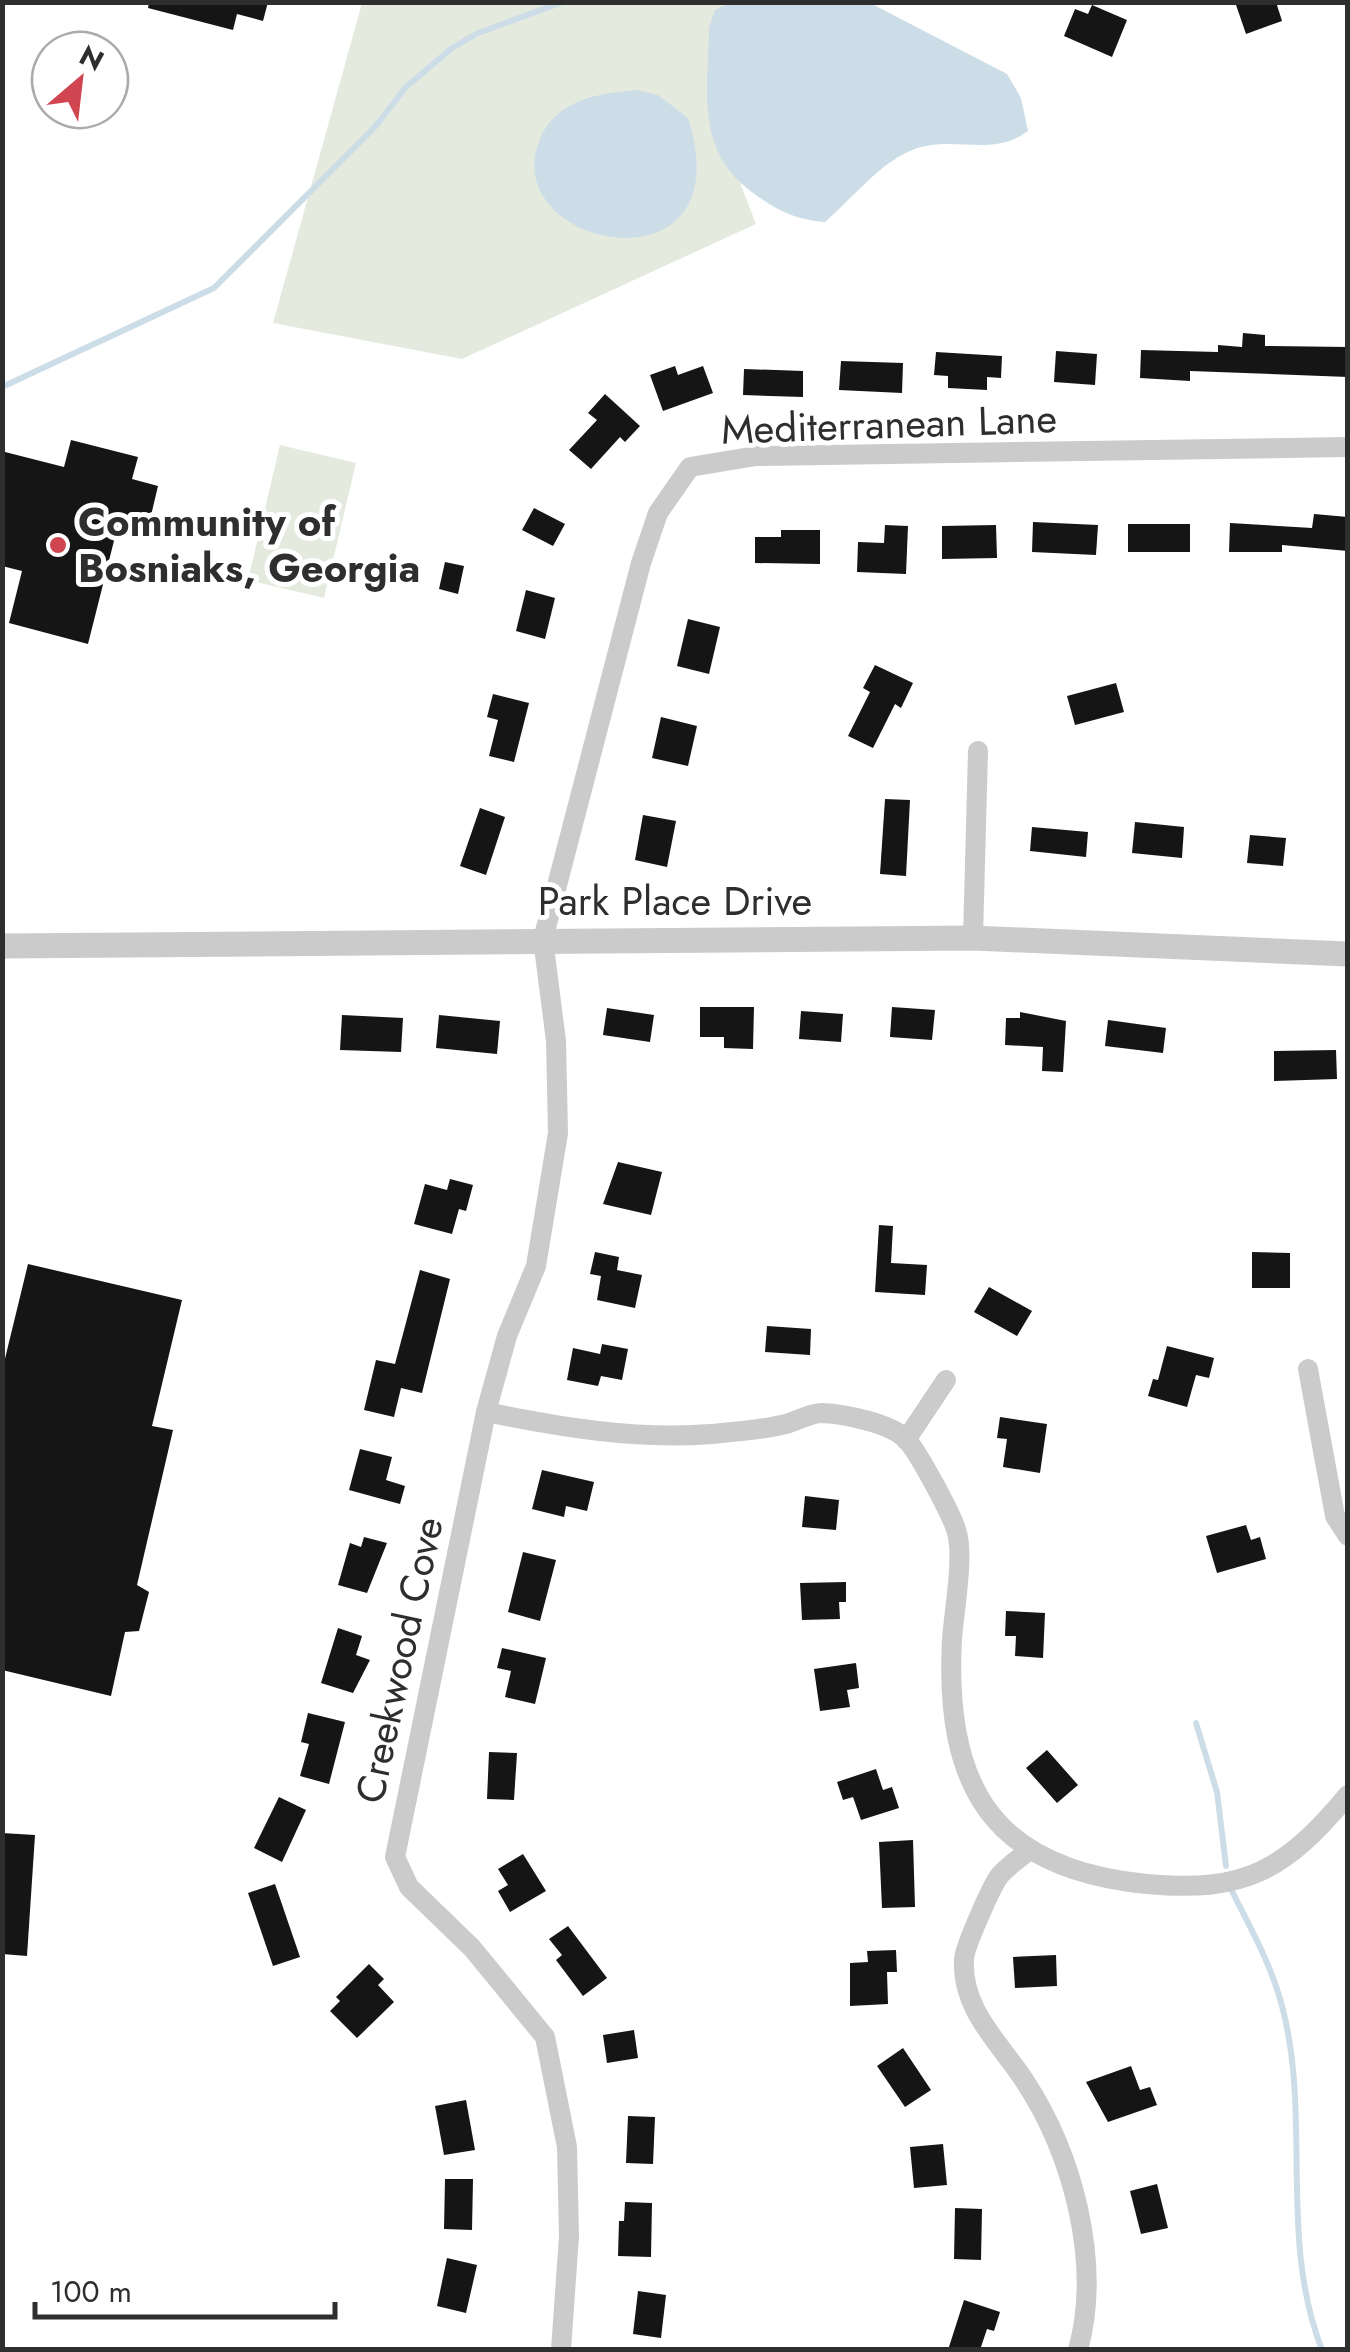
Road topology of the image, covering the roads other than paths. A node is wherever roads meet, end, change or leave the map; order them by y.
1 (1348, 446) edge
2 (978, 751) dead end
3 (973, 938) junction
4 (543, 939) junction
5 (2, 946) edge
6 (1348, 954) edge
7 (1308, 1369) dead end
8 (946, 1380) dead end
9 (486, 1412) junction
10 (906, 1440) junction
11 (1348, 1536) edge
12 (1348, 1794) edge
13 (1030, 1850) junction
14 (561, 2350) edge
15 (1078, 2350) edge

1 - 4 street, Mediterranean Lane
2 - 3 street
3 - 4 street, Park Place Drive
3 - 6 street, Park Place Drive
4 - 5 street, Park Place Drive
4 - 9 street, Creekwood Cove
7 - 11 street
8 - 10 street
9 - 10 street
9 - 14 street, Creekwood Cove
10 - 13 street
12 - 13 street
13 - 15 street

